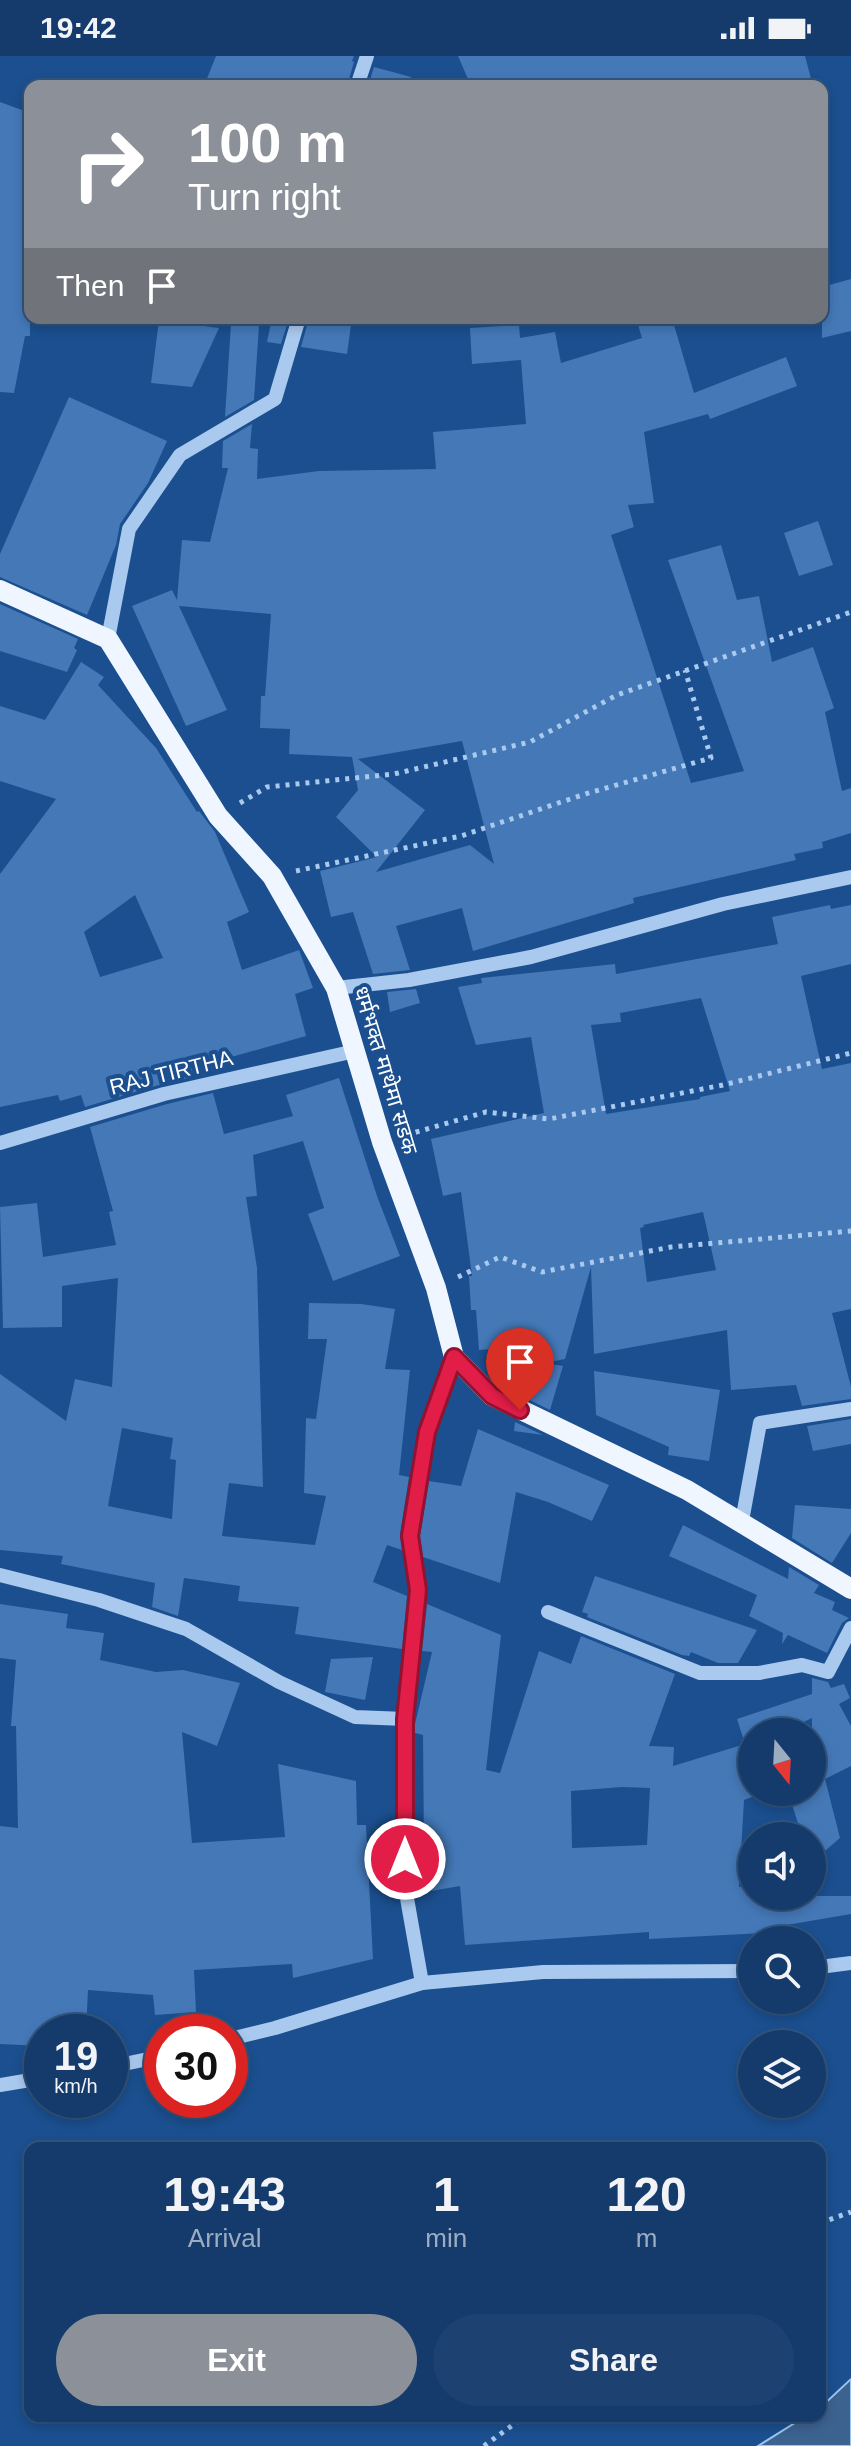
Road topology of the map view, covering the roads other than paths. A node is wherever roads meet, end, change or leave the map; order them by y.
1 (367, 56) edge
2 (359, 80) edge
3 (297, 324) edge
4 (0, 590) edge
5 (108, 639) junction
6 (851, 877) edge
7 (336, 988) junction
8 (355, 1051) junction
9 (0, 1143) edge
10 (454, 1357) junction
11 (851, 1409) edge
12 (742, 1521) junction
13 (0, 1575) edge
14 (846, 1588) edge
15 (548, 1612) dead end
16 (851, 1628) edge
17 (405, 1719) junction
18 (851, 1963) edge
19 (826, 1966) edge
20 (738, 1971) edge
21 (422, 1983) junction
22 (248, 2035) edge
23 (24, 2081) edge
24 (0, 2085) edge

1 - 2 street
3 - 5 street
4 - 5 main road
5 - 7 main road, धर्मभक्त माथेमा सडक
6 - 7 street
7 - 8 main road, धर्मभक्त माथेमा सडक
8 - 9 street, RAJ TIRTHA
8 - 10 main road, धर्मभक्त माथेमा सडक
10 - 12 main road
10 - 17 street
11 - 12 street
12 - 14 main road
13 - 17 street
15 - 16 street
17 - 21 street
18 - 19 street
20 - 21 street
21 - 22 street
23 - 24 street

